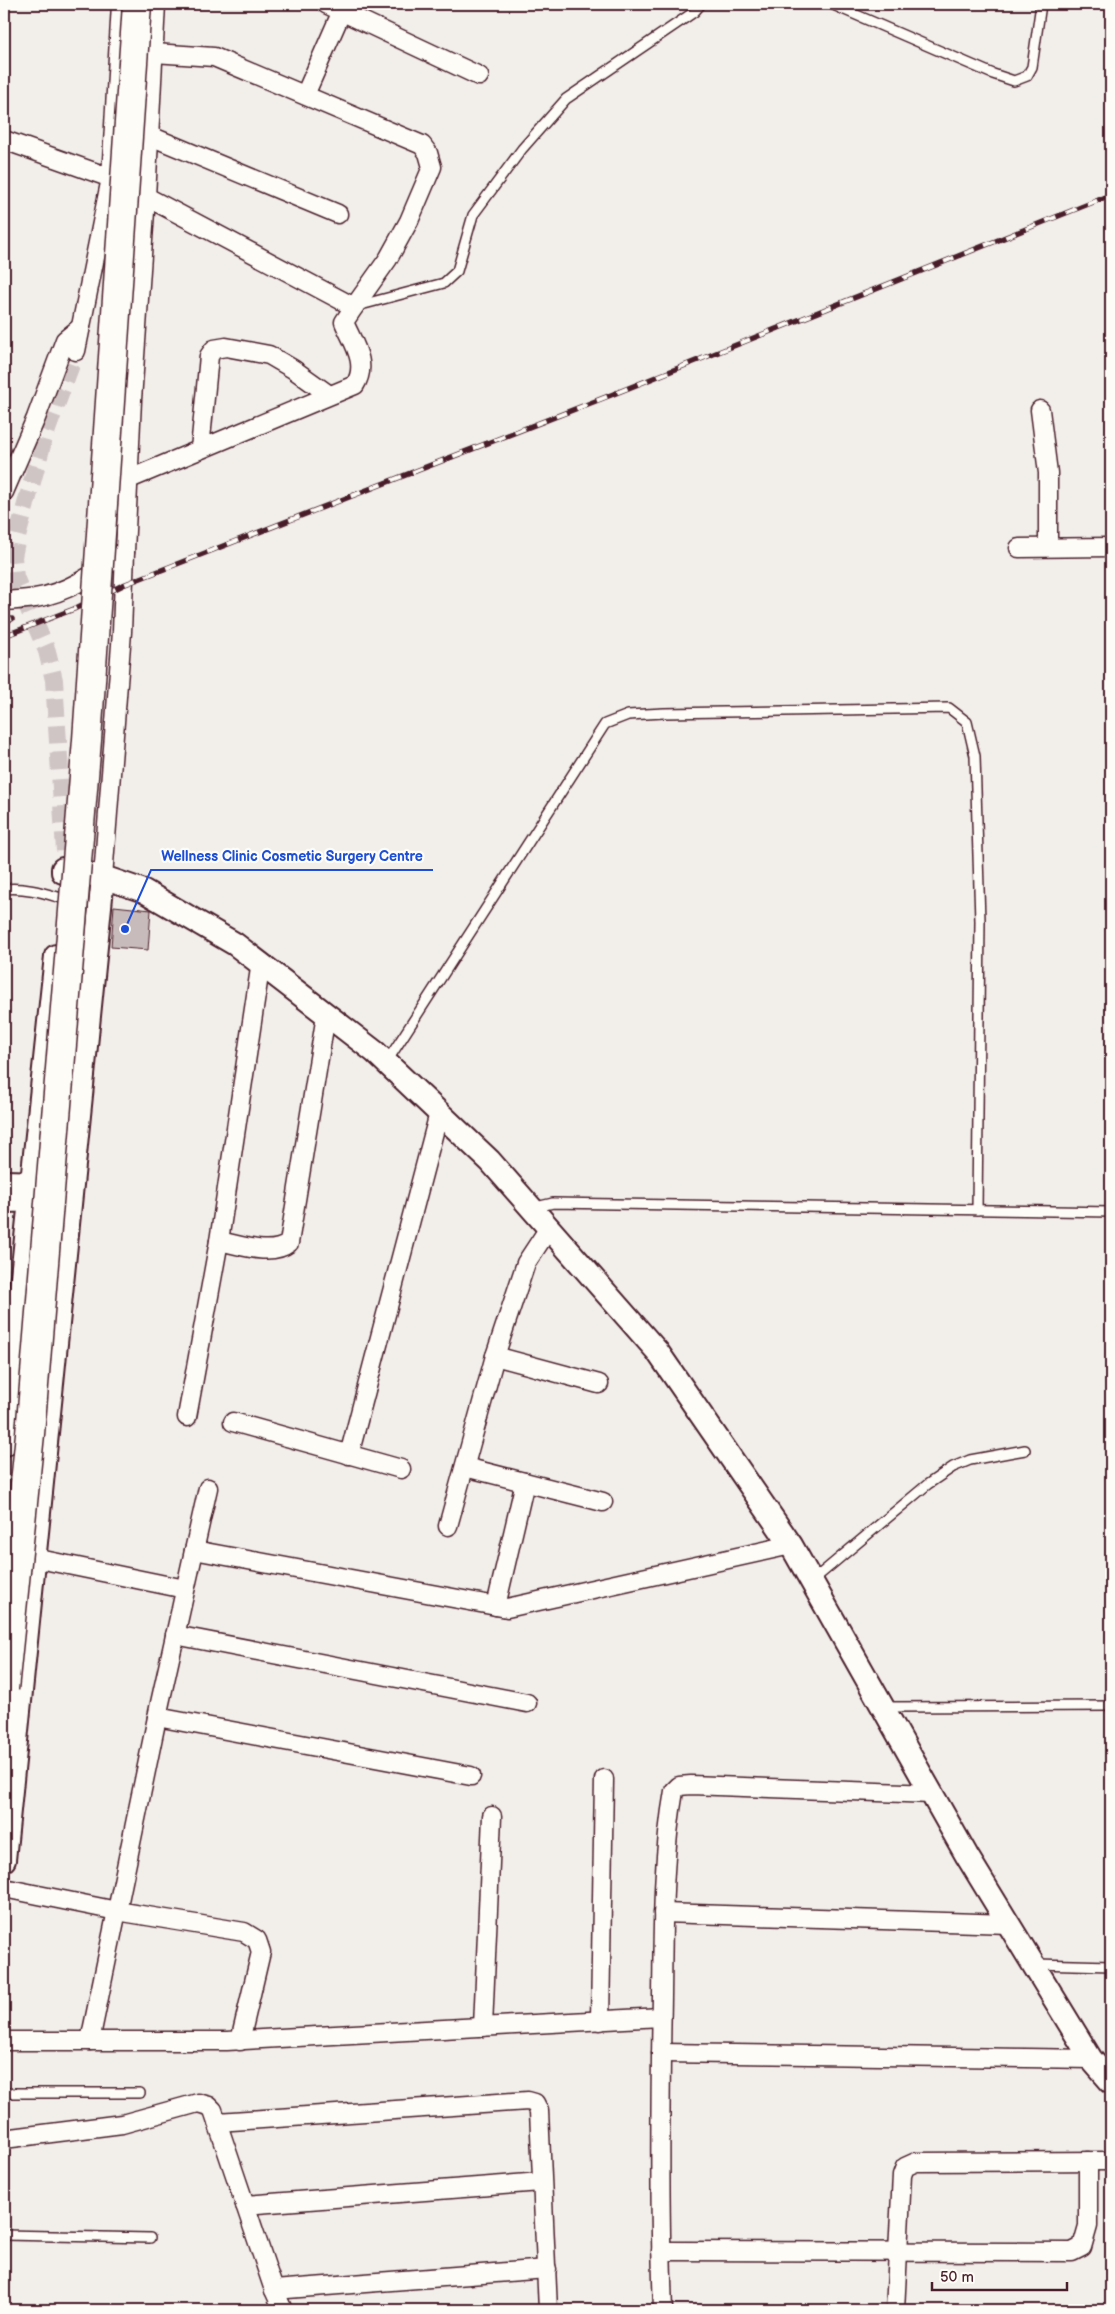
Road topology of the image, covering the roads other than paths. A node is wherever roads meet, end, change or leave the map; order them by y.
1 (121, 4) edge
2 (137, 4) edge
3 (156, 4) edge
4 (700, 4) edge
5 (831, 4) edge
6 (1041, 4) edge
7 (337, 6) edge
8 (154, 53) junction
9 (478, 76) dead end
10 (305, 95) junction
11 (148, 135) junction
12 (4, 140) edge
13 (111, 178) junction
14 (146, 197) junction
15 (338, 214) dead end
16 (354, 307) junction
17 (81, 327) junction
18 (76, 351) tunnel mouth
19 (328, 394) junction
20 (1040, 410) dead end
21 (200, 449) junction
22 (127, 480) junction
23 (4, 492) edge
24 (1048, 547) junction
25 (1111, 547) edge
26 (1019, 548) dead end
27 (125, 552) junction
28 (4, 600) edge
29 (103, 877) junction
30 (4, 889) edge
31 (61, 898) junction
32 (261, 962) junction
33 (326, 1014) junction
34 (386, 1063) junction
35 (439, 1113) junction
36 (4, 1182) edge
37 (72, 1190) junction
38 (31, 1192) junction
39 (4, 1201) edge
40 (532, 1208) junction
41 (978, 1210) junction
42 (1111, 1212) edge
43 (549, 1228) junction
44 (219, 1241) junction
45 (495, 1356) junction
46 (599, 1384) dead end
47 (187, 1417) dead end
48 (233, 1422) dead end
49 (4, 1445) edge
50 (1025, 1450) dead end
51 (349, 1455) junction
52 (465, 1467) junction
53 (401, 1469) dead end
54 (525, 1482) junction
55 (208, 1488) dead end
56 (603, 1502) dead end
57 (448, 1526) dead end
58 (791, 1545) junction
59 (194, 1550) junction
60 (34, 1558) junction
61 (811, 1581) junction
62 (185, 1589) junction
63 (496, 1606) junction
64 (175, 1635) junction
65 (4, 1689) edge
66 (527, 1703) dead end
67 (1111, 1706) edge
68 (883, 1707) junction
69 (157, 1717) junction
70 (472, 1776) dead end
71 (604, 1778) dead end
72 (932, 1794) junction
73 (492, 1816) dead end
74 (4, 1860) edge
75 (4, 1888) edge
76 (117, 1911) junction
77 (663, 1914) junction
78 (1009, 1924) junction
79 (1033, 1964) junction
80 (1111, 1966) edge
81 (661, 2017) junction
82 (600, 2021) junction
83 (483, 2027) junction
84 (4, 2041) edge
85 (90, 2041) junction
86 (240, 2041) junction
87 (661, 2052) junction
88 (1092, 2058) junction
89 (1111, 2082) edge
90 (4, 2093) edge
91 (140, 2093) dead end
92 (217, 2122) junction
93 (4, 2139) edge
94 (1088, 2161) junction
95 (1111, 2161) edge
96 (541, 2182) junction
97 (245, 2205) junction
98 (4, 2235) edge
99 (150, 2238) dead end
100 (661, 2250) junction
101 (899, 2251) junction
102 (548, 2270) junction
103 (274, 2290) junction
104 (283, 2310) edge
105 (548, 2310) edge
106 (663, 2310) edge
107 (895, 2310) edge

1 - 13 street
2 - 65 main road, bridge
3 - 8 street
4 - 16 lane
5 - 6 lane
7 - 9 street
7 - 10 street
8 - 10 street
8 - 11 street
10 - 16 street
11 - 14 street
11 - 15 street
12 - 13 street
13 - 14 street
13 - 17 street
14 - 16 street
14 - 22 street
16 - 19 street
17 - 18 street
17 - 23 street
19 - 21 street
19 - 21 street
20 - 24 street
21 - 22 street
22 - 27 street
24 - 25 street
24 - 26 street
27 - 28 street
27 - 29 street
29 - 31 street
29 - 32 street
29 - 37 street
30 - 31 lane
31 - 38 street
32 - 33 street
32 - 44 street
33 - 34 street
33 - 44 street
34 - 35 street
34 - 41 lane
35 - 40 street
35 - 51 street
36 - 38 street
37 - 38 street
37 - 60 street
38 - 39 street
38 - 49 street
40 - 41 lane
40 - 43 street
41 - 42 lane
43 - 45 street
43 - 58 street
44 - 47 street
45 - 46 street
45 - 52 street
48 - 51 street
50 - 61 lane
51 - 53 street
52 - 54 street
52 - 57 street
54 - 56 street
54 - 63 street
55 - 59 street
58 - 61 street
58 - 63 street
59 - 62 street
59 - 63 street
60 - 62 street
60 - 74 street
61 - 68 street
62 - 64 street
64 - 66 street
64 - 69 street
67 - 68 lane
68 - 72 street
69 - 70 street
69 - 76 street
71 - 82 street
72 - 77 street
72 - 78 street
73 - 83 street
75 - 76 street
76 - 85 street
76 - 86 street
77 - 78 street
77 - 81 street
78 - 79 street
79 - 80 lane
79 - 88 street
81 - 82 street
81 - 87 street
82 - 83 street
83 - 86 street
84 - 85 street
85 - 86 street
87 - 88 street
87 - 100 street
88 - 89 street
90 - 91 lane
92 - 93 street
92 - 96 street
92 - 97 street
94 - 95 street
94 - 101 street
94 - 101 street
96 - 97 street
96 - 102 street
97 - 103 street
98 - 99 lane
100 - 101 street
100 - 106 street
101 - 107 street
102 - 103 street
102 - 105 street
103 - 104 street

